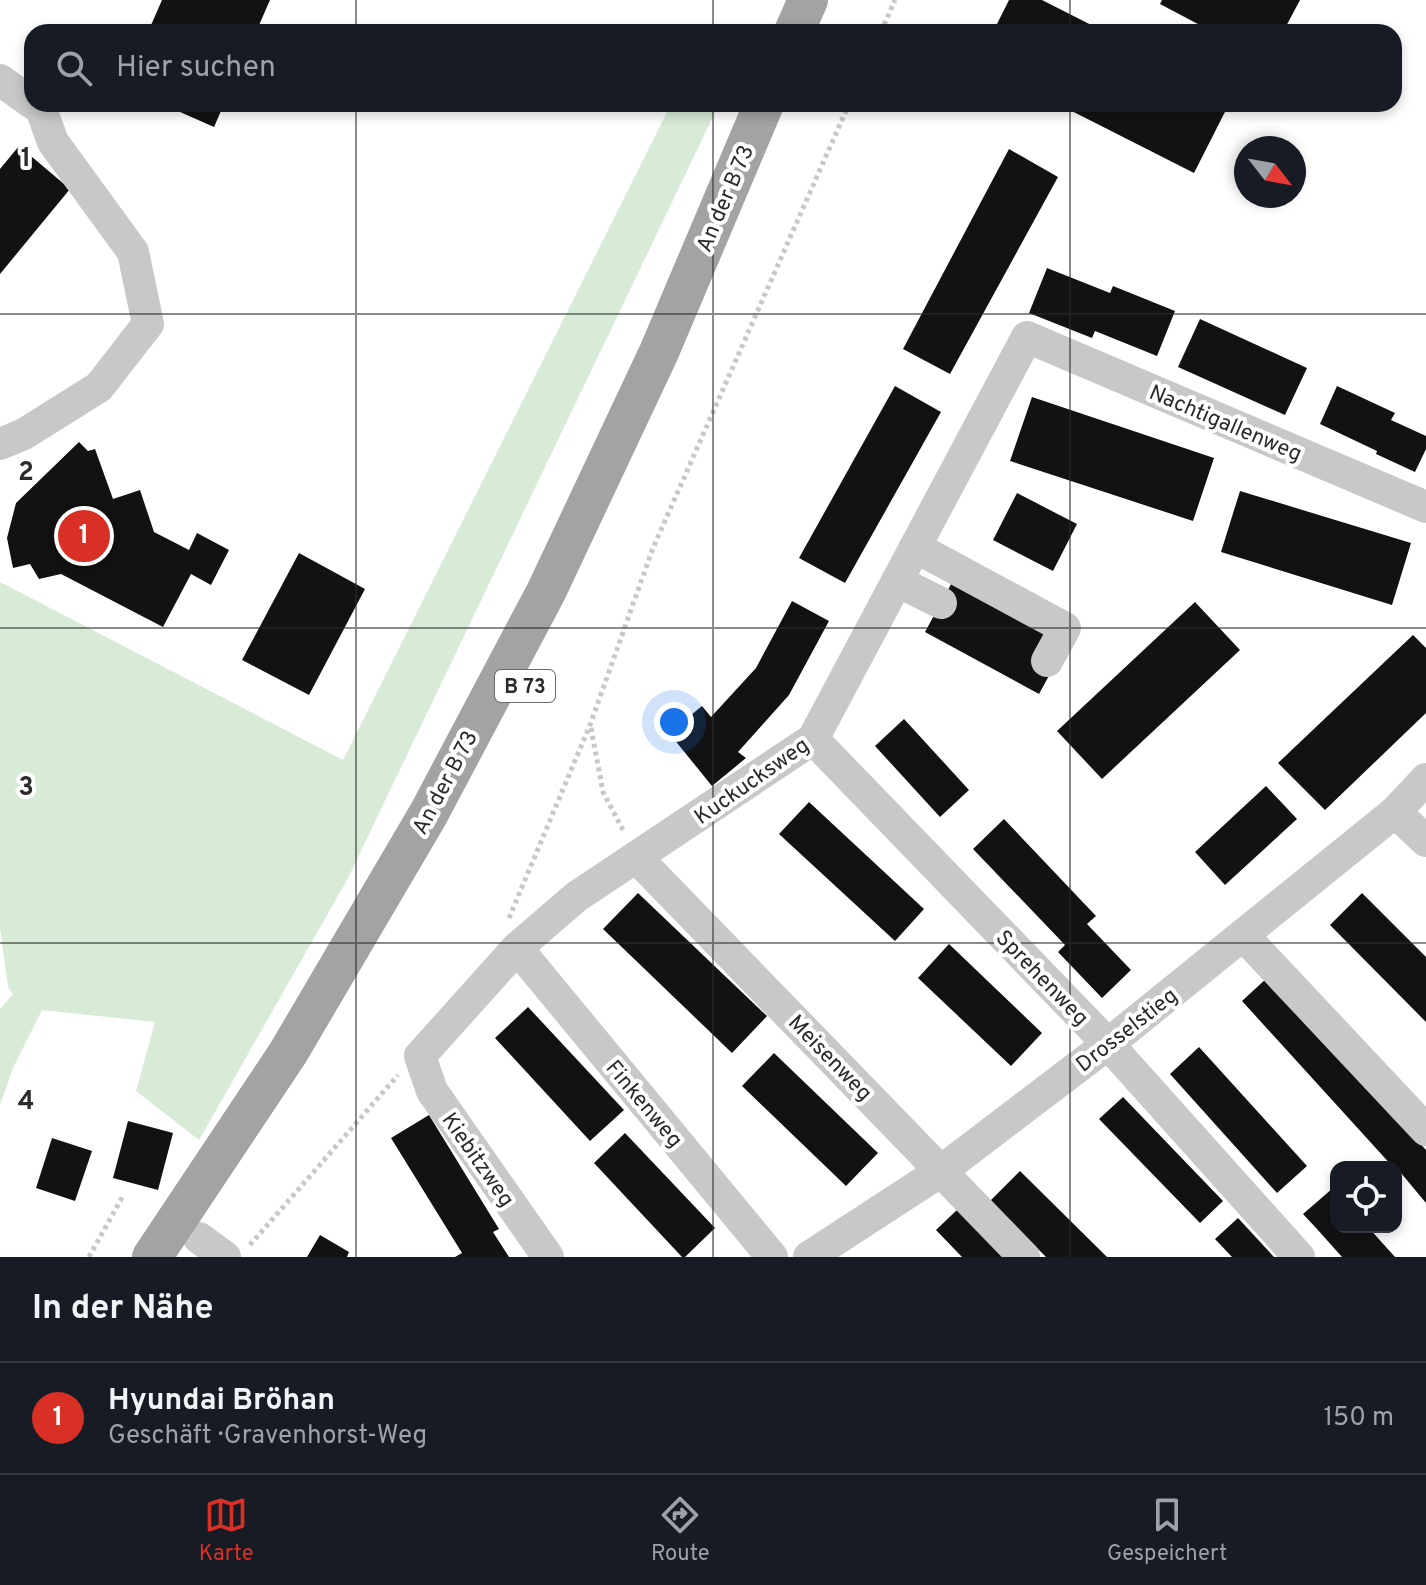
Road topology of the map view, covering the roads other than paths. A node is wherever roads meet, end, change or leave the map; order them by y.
1 (808, 0) edge
2 (837, 0) edge
3 (798, 24) edge
4 (826, 24) edge
5 (0, 80) edge
6 (24, 97) edge
7 (42, 112) edge
8 (761, 112) edge
9 (790, 112) edge
10 (1027, 337) joint
11 (0, 444) edge
12 (1426, 507) edge
13 (915, 547) junction
14 (897, 581) junction
15 (941, 603) dead end
16 (1047, 661) dead end
17 (813, 739) junction
18 (1426, 779) edge
19 (1395, 812) junction
20 (1426, 841) edge
21 (637, 858) junction
22 (1243, 935) junction
23 (517, 948) junction
24 (1108, 1044) junction
25 (420, 1056) joint
26 (1426, 1130) edge
27 (941, 1171) junction
28 (207, 1244) edge
29 (152, 1257) edge
30 (548, 1257) edge
31 (772, 1257) edge
32 (809, 1257) edge
33 (1024, 1257) edge
34 (1299, 1257) edge

1 - 3 main road
2 - 4 main road
5 - 6 street
7 - 11 street
8 - 28 main road, An der B 73 / B 73
9 - 28 main road, An der B 73 / B 73
10 - 12 street, Nachtigallenweg
10 - 13 street, Kuckucksweg
13 - 14 street, Kuckucksweg
13 - 16 street
14 - 15 street
14 - 17 street, Kuckucksweg
17 - 21 street, Kuckucksweg
17 - 24 street, Sprehenweg
18 - 19 street, Drosselstieg
19 - 20 street
19 - 22 street, Drosselstieg
21 - 23 street, Kuckucksweg
21 - 27 street, Meisenweg
22 - 24 street, Drosselstieg
22 - 26 street
23 - 25 street, Kuckucksweg
23 - 31 street, Finkenweg
24 - 27 street, Drosselstieg
24 - 34 street, Sprehenweg
25 - 30 street, Kiebitzweg
27 - 32 street, Drosselstieg
27 - 33 street, Meisenweg
28 - 29 main road, An der B 73 / B 73

